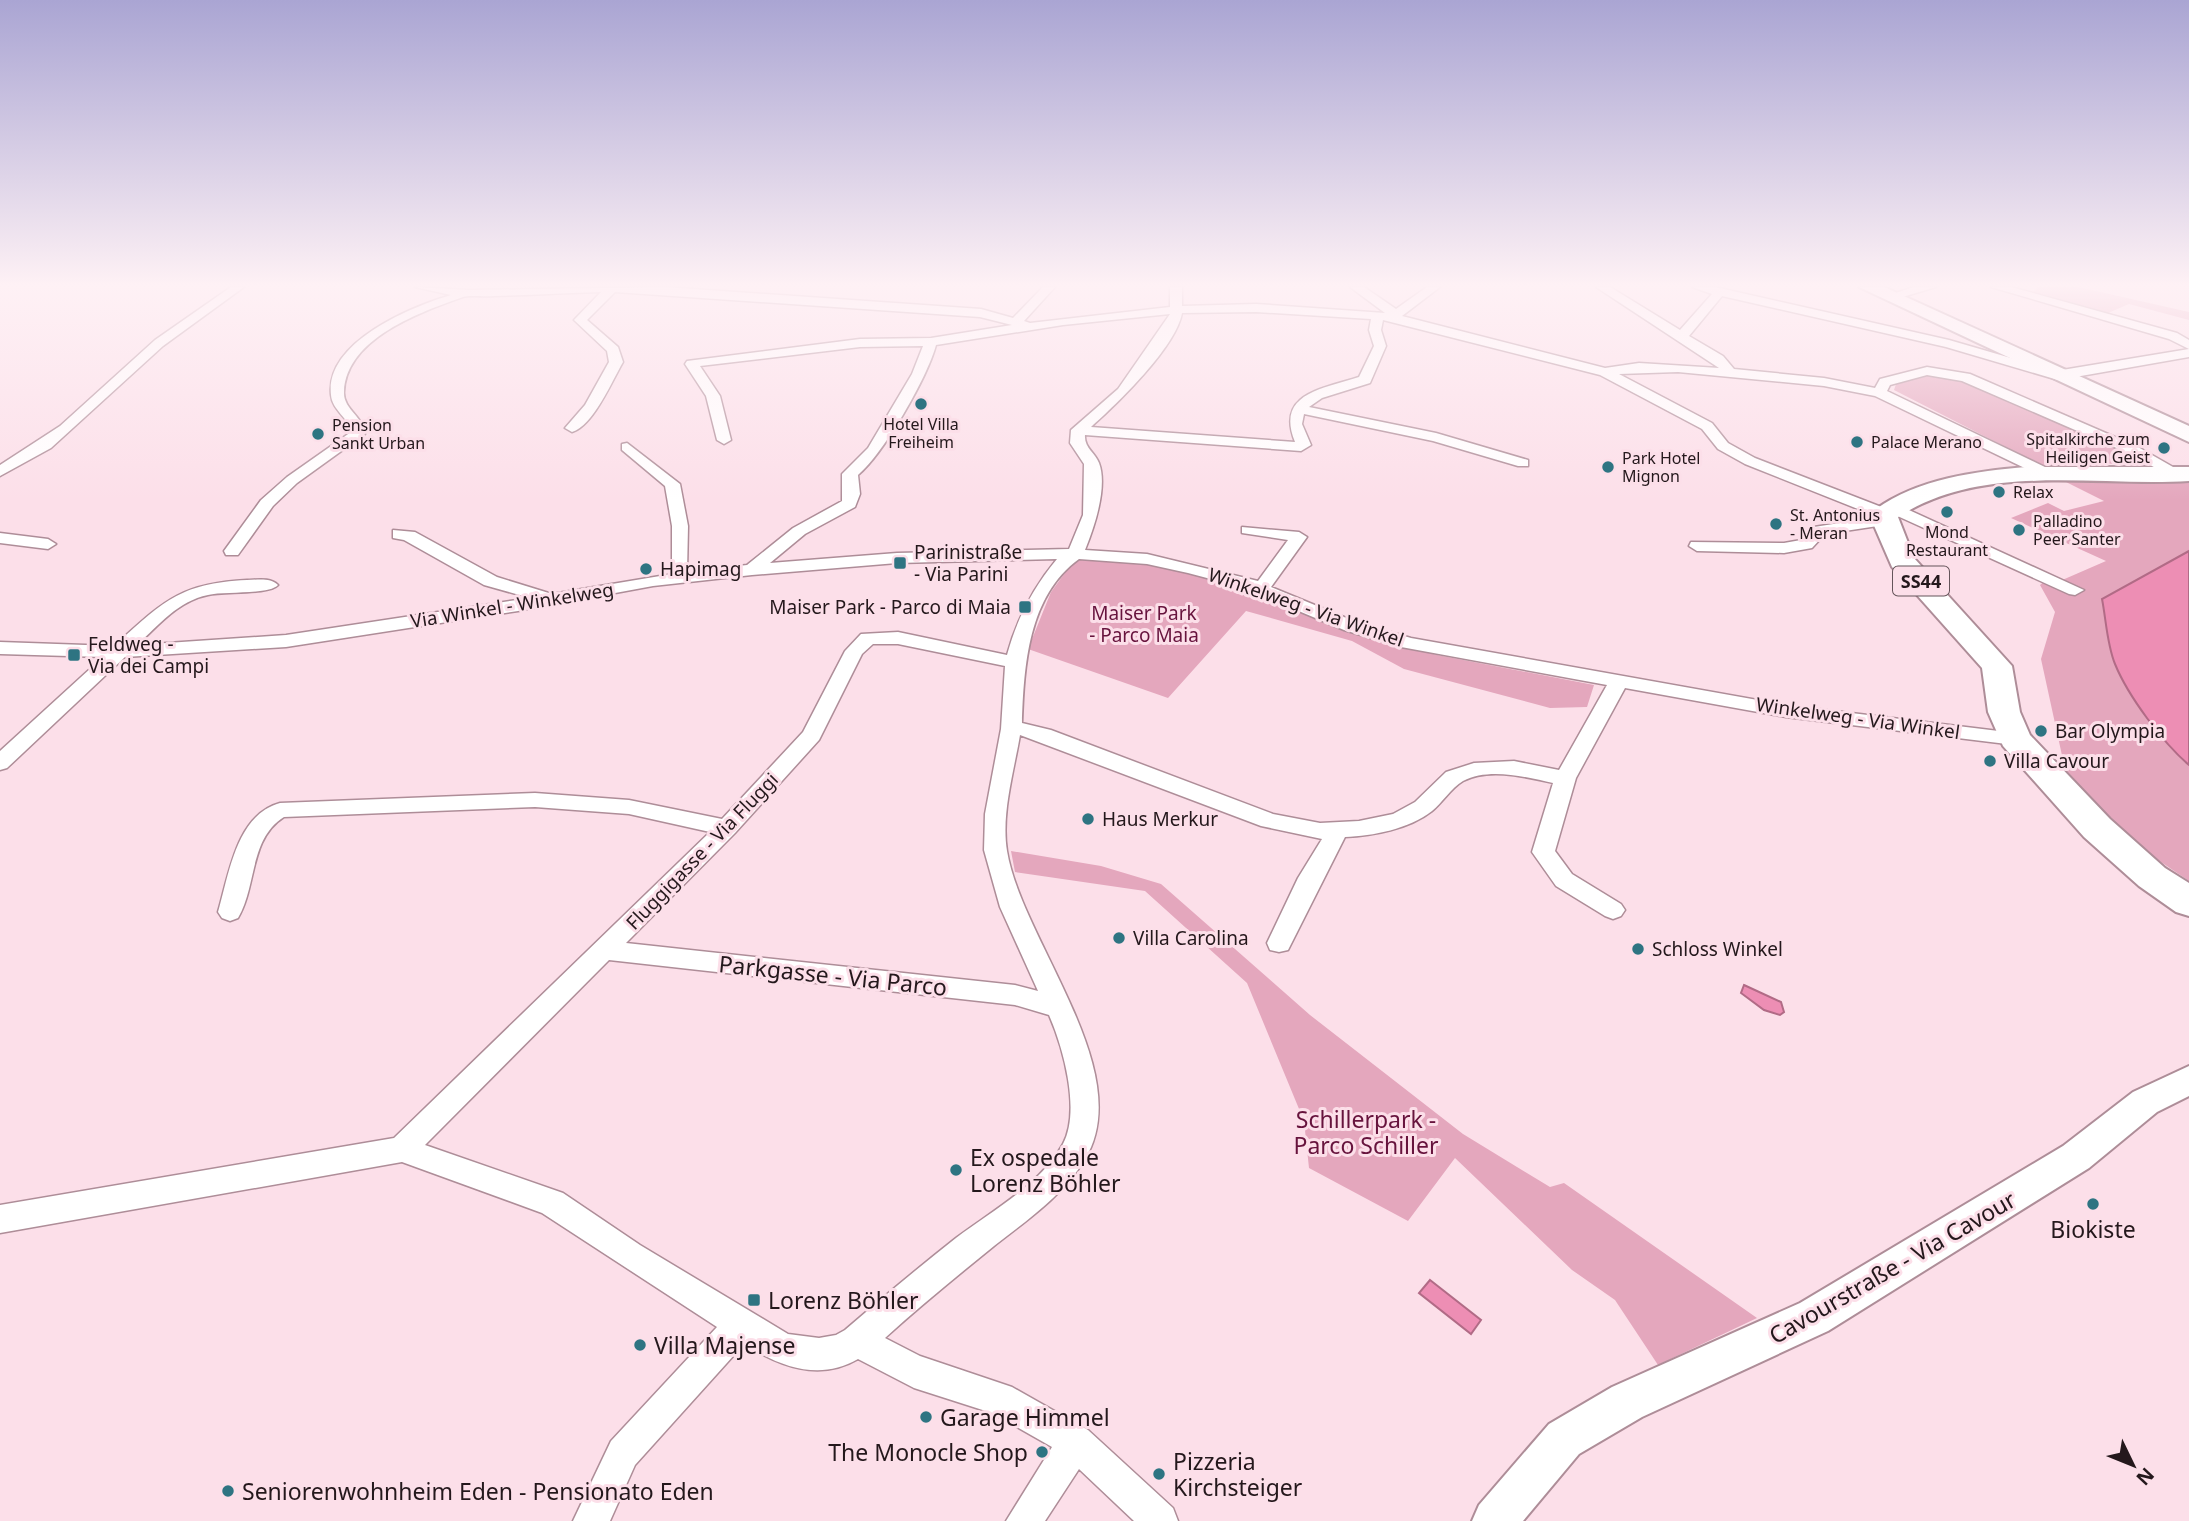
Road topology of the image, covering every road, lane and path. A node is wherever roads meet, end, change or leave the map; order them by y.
1 (144, 358) edge
2 (353, 358) edge
3 (615, 358) edge
4 (733, 358) edge
5 (927, 358) edge
6 (1149, 358) edge
7 (1377, 358) edge
8 (1549, 358) edge
9 (1716, 358) edge
10 (1996, 358) edge
11 (2026, 358) edge
12 (2158, 358) edge
13 (1605, 372) junction
14 (1730, 373) junction
15 (2060, 374) junction
16 (2084, 384) junction
17 (1879, 393) junction
18 (1298, 409) junction
19 (572, 428) dead end
20 (1078, 430) junction
21 (2189, 435) edge
22 (724, 440) dead end
23 (627, 447) dead end
24 (1523, 463) dead end
25 (0, 471) edge
26 (2042, 471) junction
27 (2184, 475) edge
28 (1887, 514) junction
29 (1248, 530) dead end
30 (399, 534) dead end
31 (0, 538) edge
32 (48, 544) dead end
33 (1697, 545) dead end
34 (232, 551) dead end
35 (1075, 554) junction
36 (752, 570) junction
37 (679, 572) junction
38 (733, 573) junction
39 (269, 584) dead end
40 (1261, 589) junction
41 (2075, 590) dead end
42 (0, 648) edge
43 (116, 652) junction
44 (1015, 662) junction
45 (1619, 679) junction
46 (1011, 729) junction
47 (2015, 739) junction
48 (0, 763) edge
49 (1565, 778) junction
50 (727, 828) junction
51 (1336, 830) junction
52 (2189, 902) edge
53 (1613, 910) dead end
54 (230, 912) dead end
55 (1279, 943) dead end
56 (607, 950) junction
57 (1058, 1007) junction
58 (2189, 1080) edge
59 (402, 1149) junction
60 (0, 1219) edge
61 (743, 1323) junction
62 (857, 1341) junction
63 (1076, 1442) junction
64 (591, 1521) edge
65 (1024, 1521) edge
66 (1160, 1521) edge
67 (1495, 1521) edge

1 - 25 street
2 - 34 street
3 - 19 street
4 - 22 street
5 - 36 street
6 - 20 street
7 - 18 street
8 - 13 street
9 - 14 street
10 - 16 street
11 - 15 main road
12 - 15 street
13 - 14 street
13 - 28 street
14 - 17 street
15 - 16 main road
16 - 21 main road
17 - 26 street
17 - 27 street
18 - 20 street
18 - 24 street
20 - 35 street
23 - 37 street
26 - 27 main road
26 - 28 main road
28 - 33 street
28 - 41 street
28 - 47 main road, SS44
29 - 40 street
30 - 37 street
31 - 32 street
35 - 36 street, Via Winkel - Winkelweg
35 - 40 street, Winkelweg - Via Winkel
35 - 44 street
36 - 38 street, Via Winkel - Winkelweg
37 - 38 street
38 - 43 street, Via Winkel - Winkelweg
39 - 43 street
40 - 45 street, Winkelweg - Via Winkel
42 - 43 street, Via Winkel - Winkelweg
43 - 48 street
44 - 46 street
44 - 50 street, Fluggigasse - Via Fluggi
45 - 47 street, Winkelweg - Via Winkel
45 - 49 street
46 - 51 street
46 - 57 street
47 - 52 main road, SS44
49 - 51 street
49 - 53 street
50 - 54 street
50 - 56 street, Fluggigasse - Via Fluggi
51 - 55 street
56 - 57 street, Parkgasse - Via Parco
56 - 59 street, Fluggigasse - Via Fluggi
57 - 62 street
58 - 67 street, Cavourstraße - Via Cavour
59 - 60 street
59 - 61 street
61 - 62 street
61 - 64 street
62 - 63 street
63 - 65 street
63 - 66 street

